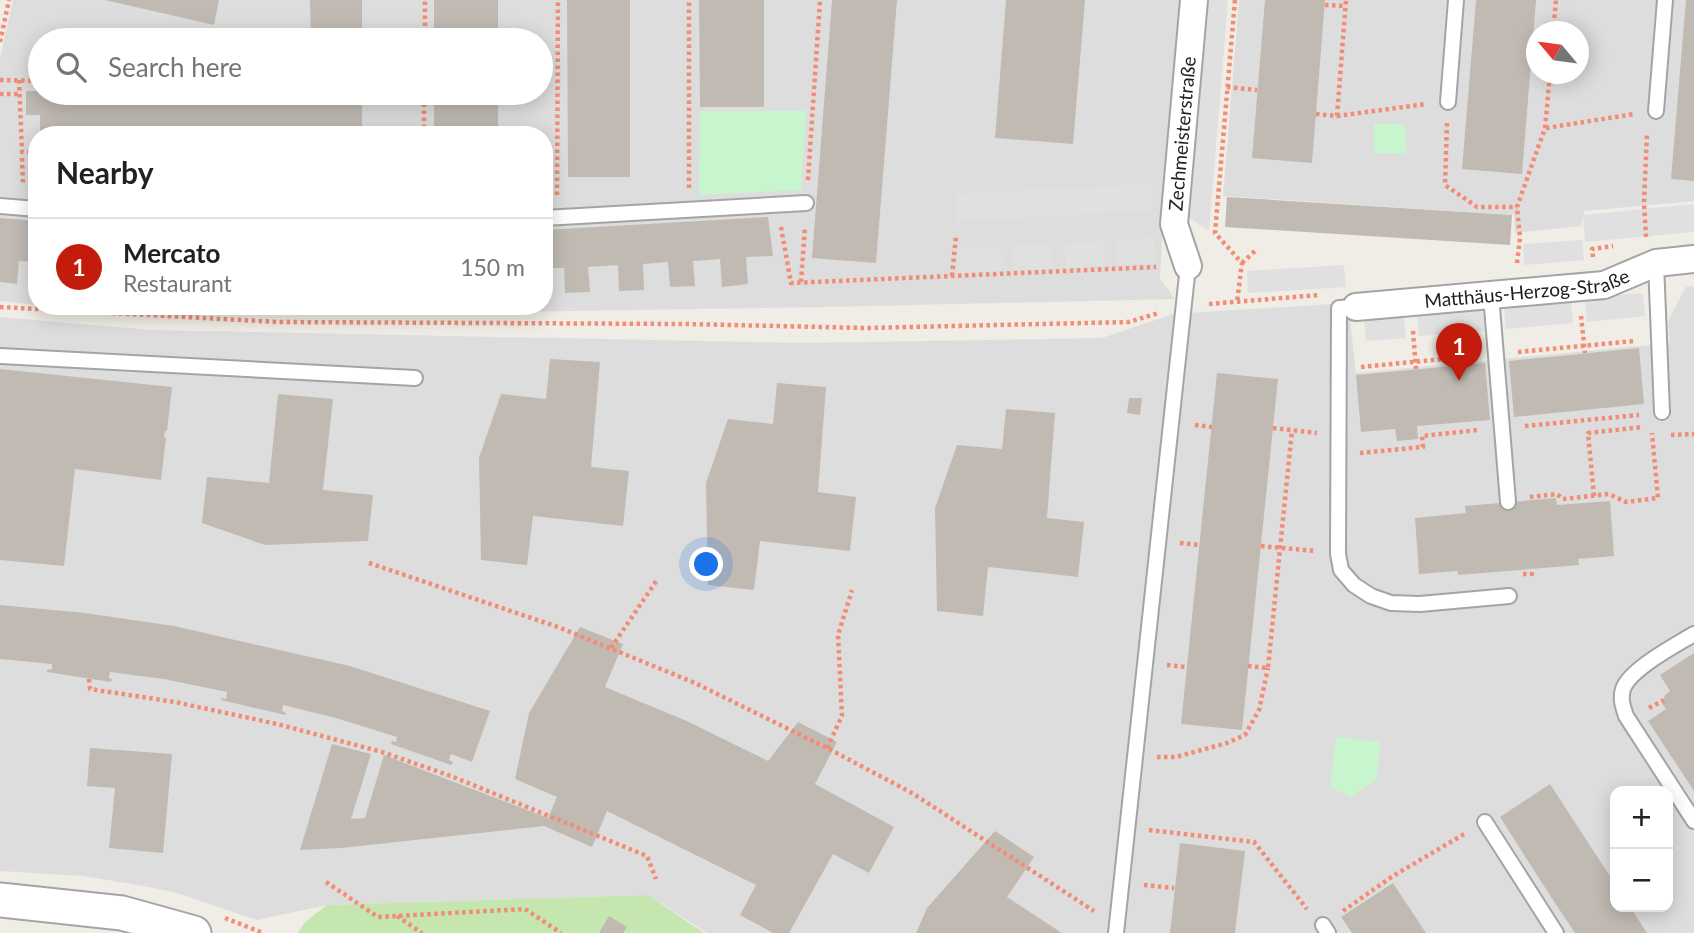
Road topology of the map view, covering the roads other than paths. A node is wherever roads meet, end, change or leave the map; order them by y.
1 (1194, 0) edge
2 (1456, 0) edge
3 (1665, 0) edge
4 (1448, 102) road end
5 (1652, 111) road end
6 (806, 203) road end
7 (0, 206) edge
8 (28, 208) edge
9 (553, 217) edge
10 (1651, 253) junction
11 (1694, 259) edge
12 (1188, 265) joint
13 (1491, 295) junction
14 (1348, 308) joint
15 (0, 356) edge
16 (415, 378) dead end
17 (1662, 412) dead end
18 (1508, 500) road end
19 (1509, 596) dead end
20 (1694, 634) edge
21 (1694, 821) edge
22 (1485, 822) road end
23 (0, 900) edge
24 (1117, 930) edge
25 (194, 933) edge
26 (1556, 933) edge

1 - 12 street, Zechmeisterstraße
2 - 4 lane
3 - 5 lane
6 - 9 lane
7 - 8 lane
10 - 11 street, Matthäus-Herzog-Straße
10 - 13 street, Matthäus-Herzog-Straße
10 - 17 lane
12 - 24 lane
13 - 14 street, Matthäus-Herzog-Straße
13 - 18 lane
14 - 19 lane
15 - 16 lane
20 - 21 lane
22 - 26 lane
23 - 25 street

